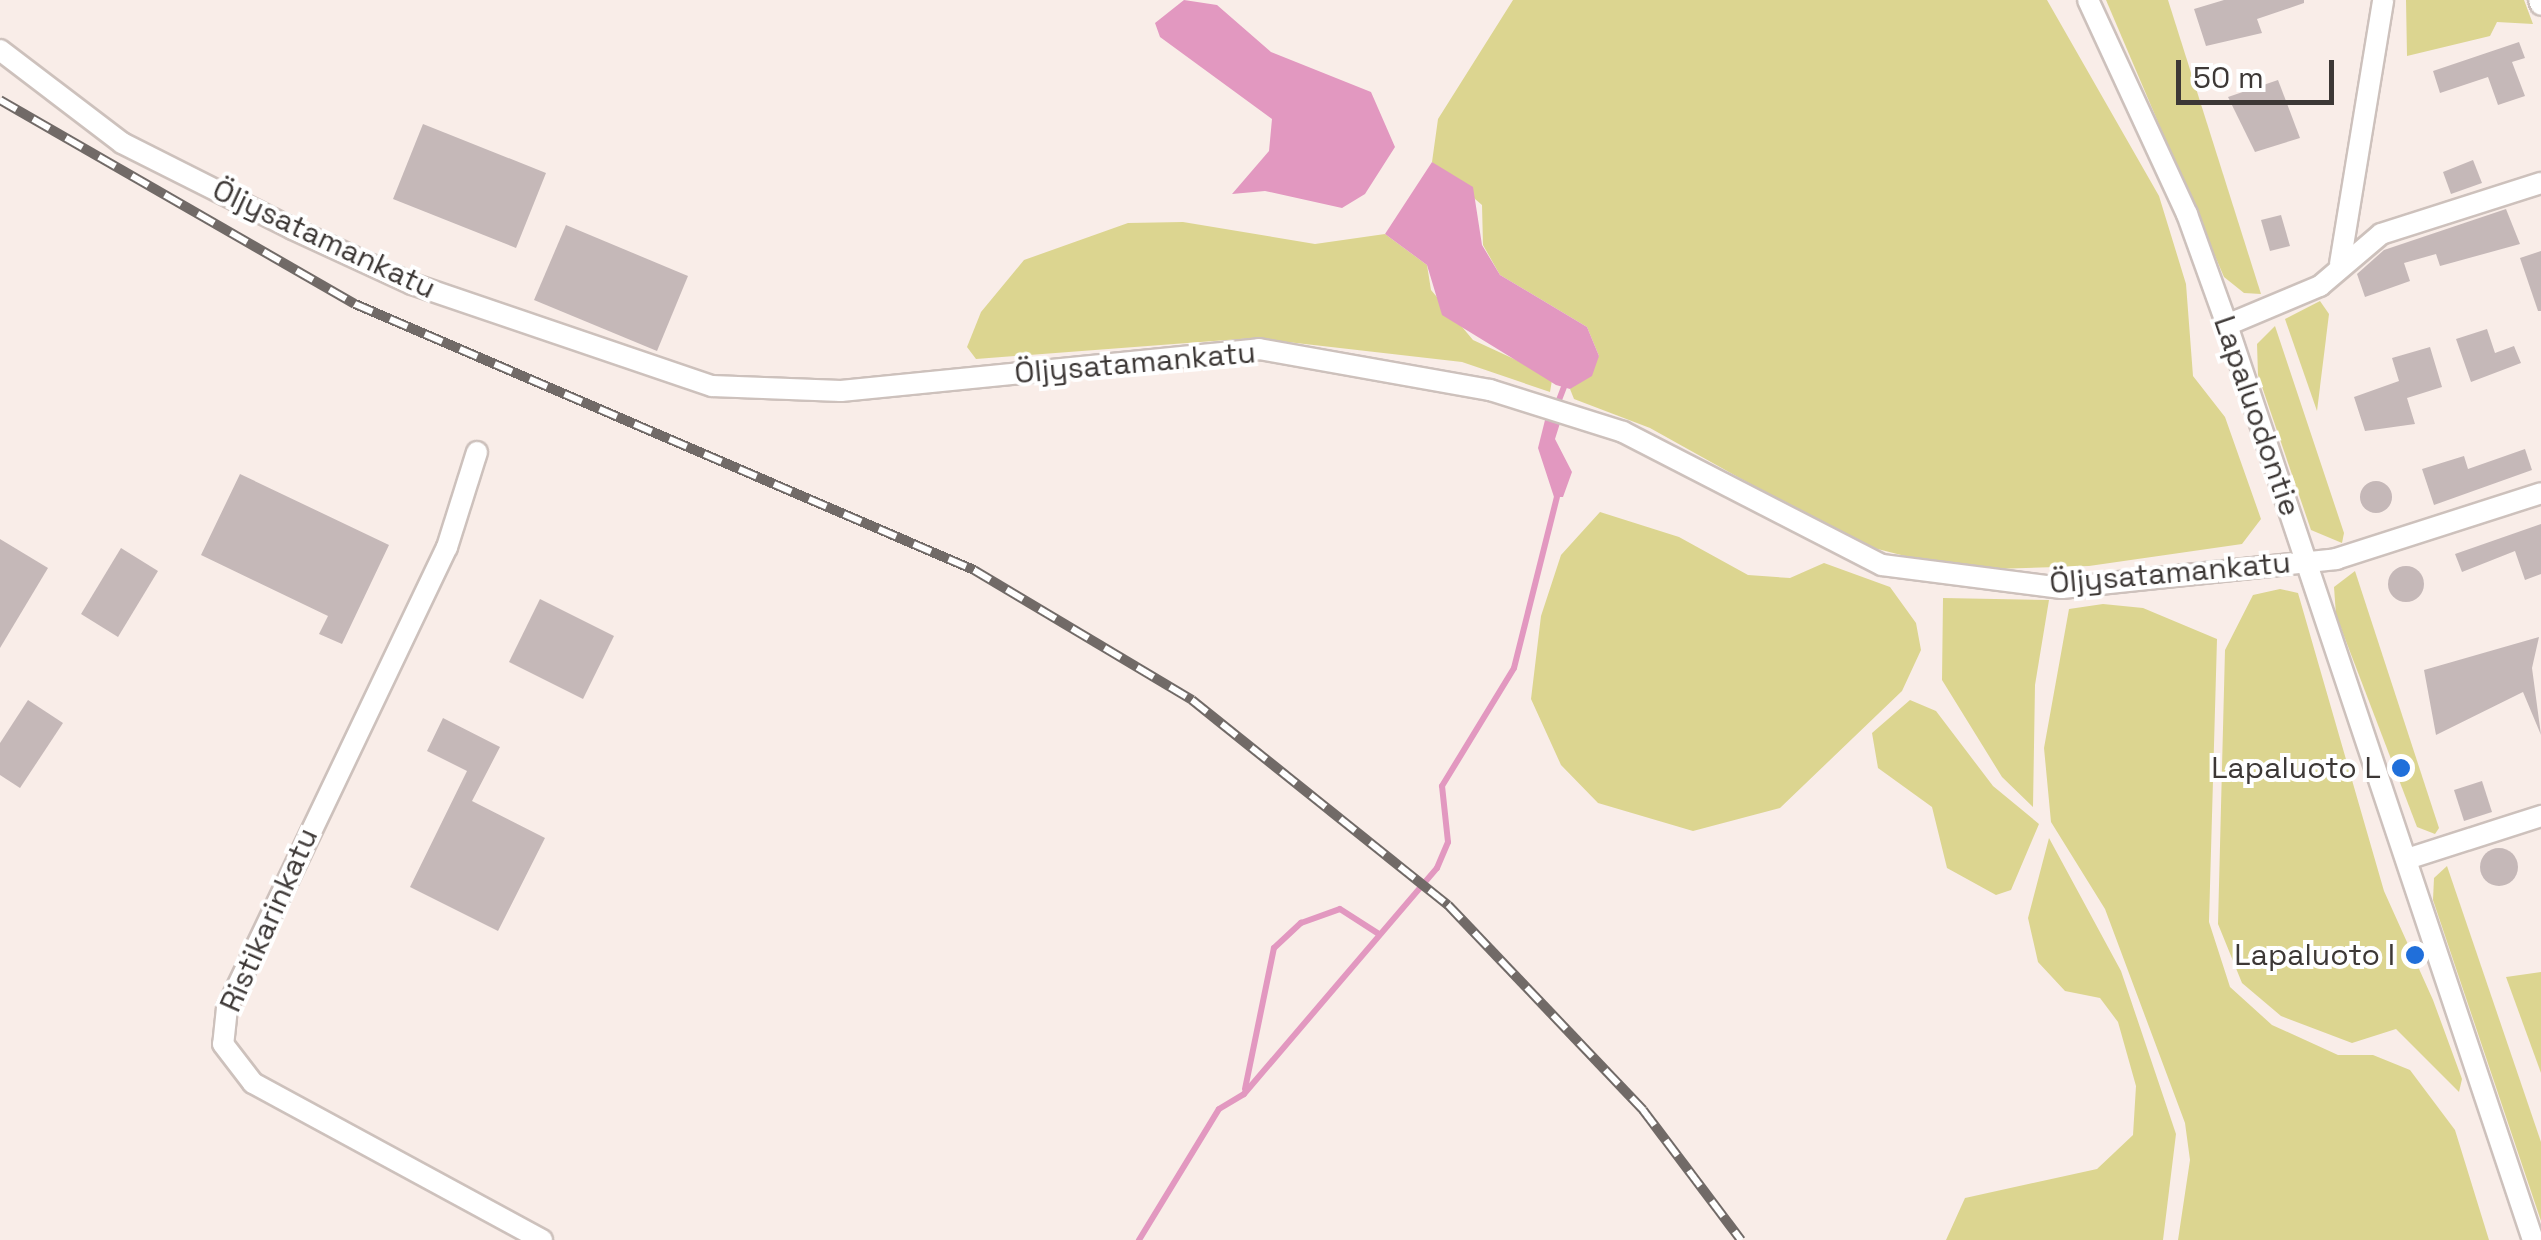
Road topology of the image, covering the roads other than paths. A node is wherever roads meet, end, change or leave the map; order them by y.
1 (2088, 0) edge
2 (2383, 0) edge
3 (0, 50) edge
4 (2541, 182) edge
5 (2340, 268) junction
6 (2227, 325) junction
7 (477, 452) dead end
8 (2541, 493) edge
9 (2307, 562) junction
10 (2541, 816) edge
11 (2407, 859) junction
12 (542, 1240) edge
13 (2533, 1240) edge

1 - 6 street, Lapaluodontie
2 - 5 street
3 - 9 street, Öljysatamankatu
4 - 5 street
5 - 6 street
6 - 9 street, Lapaluodontie
7 - 12 street, Ristikarinkatu
8 - 9 street, Öljysatamankatu
9 - 11 street, Lapaluodontie
10 - 11 street
11 - 13 street, Lapaluodontie

